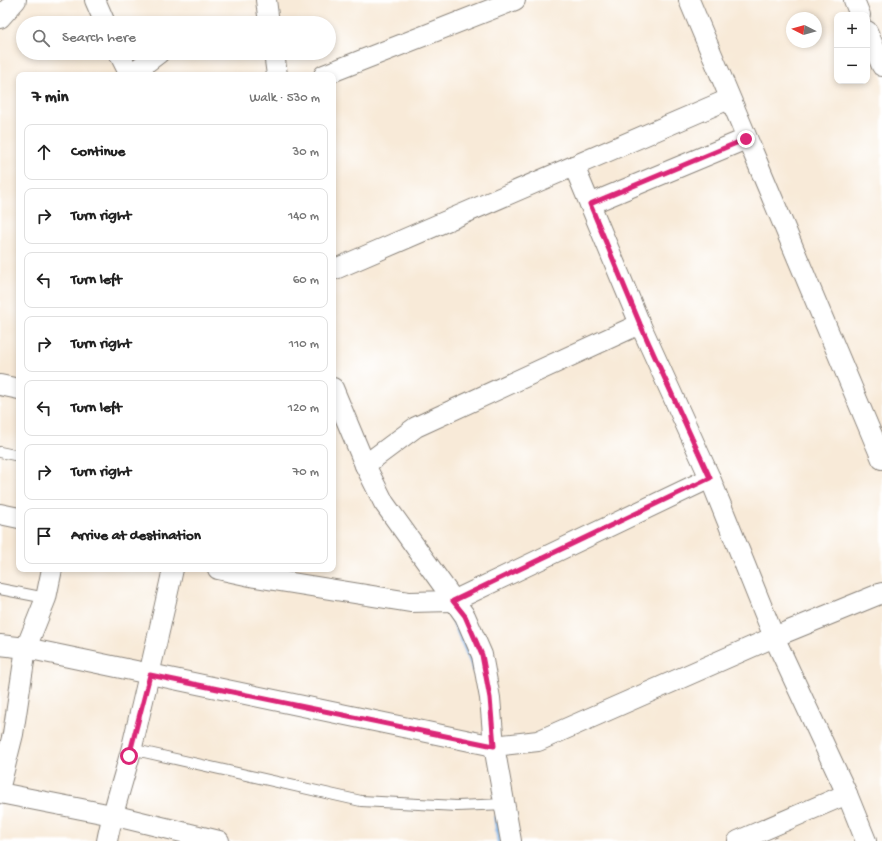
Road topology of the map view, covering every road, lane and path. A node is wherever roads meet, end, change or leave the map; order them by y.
1 (16, 0) edge
2 (95, 0) edge
3 (266, 0) edge
4 (515, 0) edge
5 (689, 0) edge
6 (854, 0) edge
7 (859, 12) edge
8 (102, 16) edge
9 (268, 16) edge
10 (0, 18) edge
11 (870, 38) edge
12 (122, 60) edge
13 (150, 60) edge
14 (275, 60) edge
15 (882, 66) edge
16 (128, 72) edge
17 (134, 72) edge
18 (277, 72) edge
19 (332, 72) edge
20 (729, 99) junction
21 (746, 139) junction
22 (574, 166) junction
23 (590, 204) junction
24 (336, 269) edge
25 (640, 324) junction
26 (0, 385) edge
27 (16, 388) edge
28 (336, 395) edge
29 (0, 452) edge
30 (16, 455) edge
31 (882, 459) edge
32 (365, 465) junction
33 (710, 478) junction
34 (0, 514) edge
35 (16, 517) edge
36 (51, 572) edge
37 (172, 572) edge
38 (232, 572) edge
39 (0, 589) edge
40 (882, 593) edge
41 (46, 598) junction
42 (453, 601) junction
43 (774, 637) junction
44 (0, 645) edge
45 (26, 648) junction
46 (150, 675) junction
47 (6, 733) edge
48 (494, 746) junction
49 (131, 749) junction
50 (0, 786) edge
51 (0, 793) edge
52 (847, 794) junction
53 (505, 804) junction
54 (112, 815) junction
55 (107, 841) edge
56 (219, 841) edge
57 (510, 841) edge
58 (738, 841) edge
59 (866, 841) edge

1 - 10 street
2 - 8 street
3 - 9 street
4 - 19 street
5 - 20 street
6 - 7 street
11 - 15 street
12 - 16 street
13 - 17 street
14 - 18 street
20 - 21 street
20 - 22 street
21 - 23 street
21 - 31 street
22 - 23 street
22 - 24 street
23 - 25 street
25 - 32 street
25 - 33 street
26 - 27 street
28 - 32 street
29 - 30 lane
32 - 42 street
33 - 42 street
33 - 43 street
34 - 35 street
36 - 41 street
37 - 46 street
38 - 42 street
39 - 41 lane
40 - 43 street
41 - 45 street
42 - 48 street
43 - 48 street
43 - 52 street
44 - 45 street
45 - 46 street
45 - 47 street
46 - 48 street
46 - 49 street
47 - 50 street
48 - 53 street
49 - 53 lane
49 - 54 street
51 - 54 street
52 - 58 street
52 - 59 street
53 - 57 street
54 - 55 street
54 - 56 street

